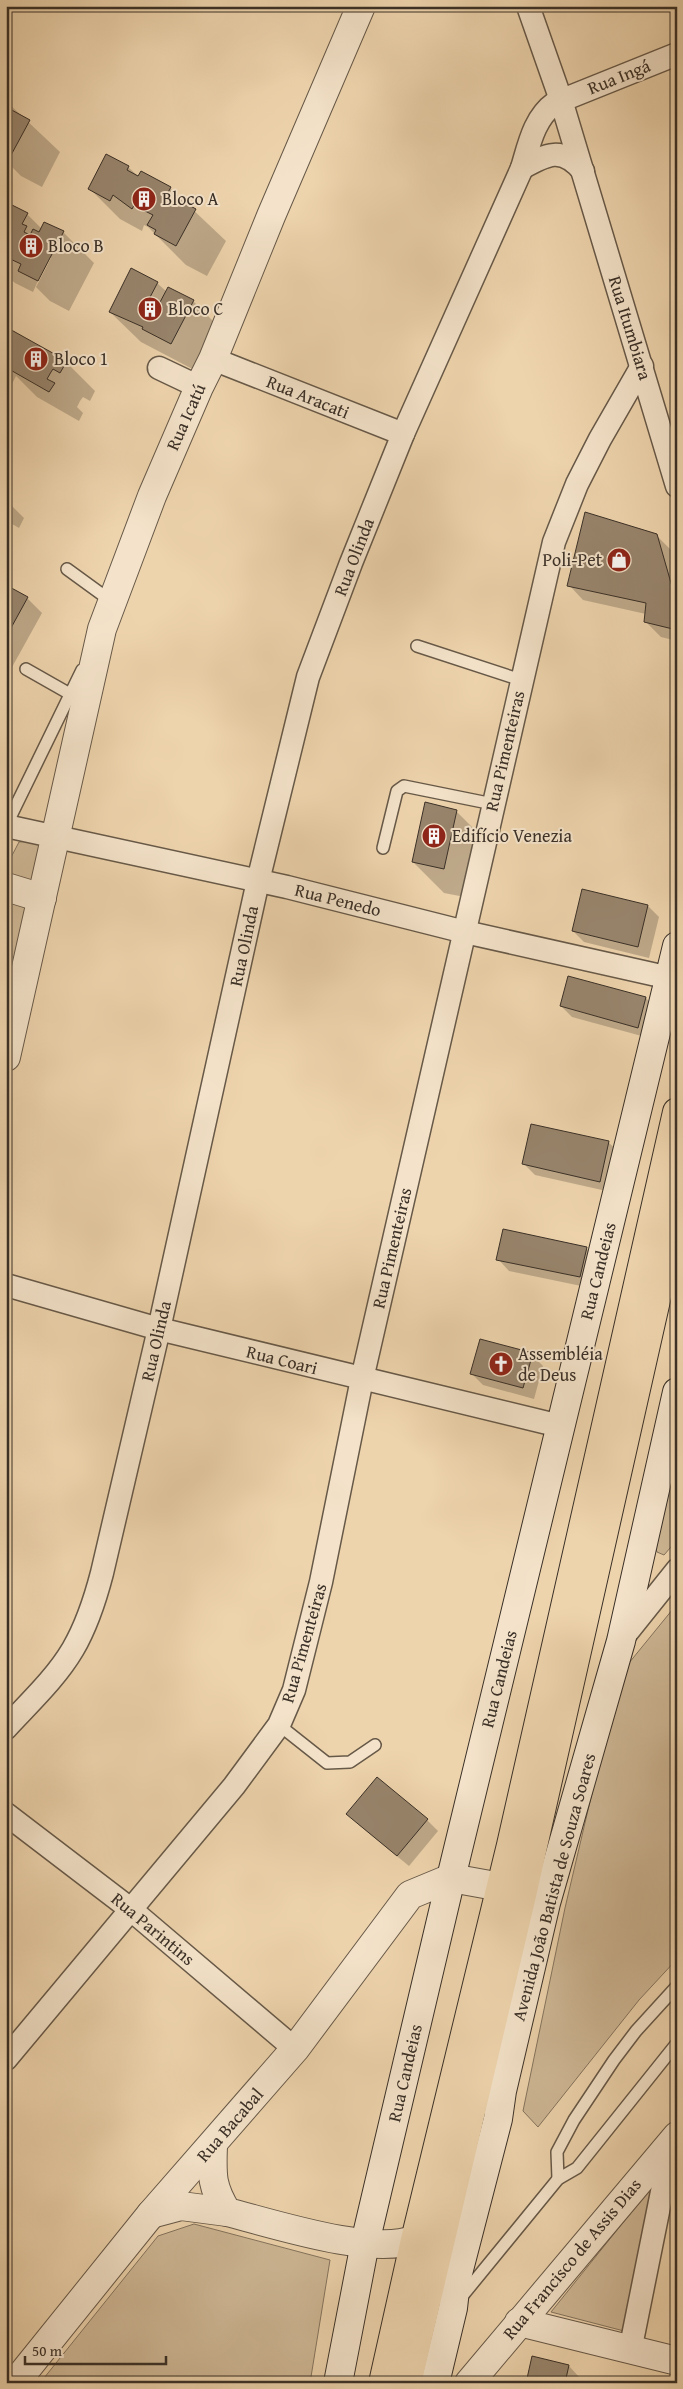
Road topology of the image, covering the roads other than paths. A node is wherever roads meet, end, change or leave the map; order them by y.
1 (362, 6) edge
2 (528, 6) edge
3 (677, 54) edge
4 (561, 100) junction
5 (522, 168) junction
6 (582, 171) junction
7 (213, 359) junction
8 (642, 366) junction
9 (159, 368) dead end
10 (198, 387) junction
11 (403, 434) junction
12 (677, 486) edge
13 (67, 569) dead end
14 (111, 601) junction
15 (102, 629) junction
16 (417, 646) dead end
17 (26, 669) dead end
18 (521, 680) junction
19 (70, 694) junction
20 (493, 804) junction
21 (6, 826) edge
22 (56, 836) junction
23 (383, 848) dead end
24 (258, 881) junction
25 (6, 887) edge
26 (42, 898) junction
27 (464, 932) junction
28 (677, 946) edge
29 (670, 978) junction
30 (6, 1056) edge
31 (677, 1112) edge
32 (677, 1207) edge
33 (6, 1285) edge
34 (159, 1329) junction
35 (362, 1379) junction
36 (675, 1410) edge
37 (560, 1426) junction
38 (677, 1570) edge
39 (621, 1641) junction
40 (279, 1725) junction
41 (6, 1728) edge
42 (375, 1746) dead end
43 (6, 1814) edge
44 (451, 1878) junction
45 (523, 1895) junction
46 (130, 1908) junction
47 (677, 1986) edge
48 (677, 2043) edge
49 (295, 2049) junction
50 (6, 2059) edge
51 (674, 2139) edge
52 (213, 2145) junction
53 (558, 2179) junction
54 (480, 2186) junction
55 (227, 2212) junction
56 (151, 2214) junction
57 (448, 2214) junction
58 (414, 2240) junction
59 (365, 2243) junction
60 (453, 2308) junction
61 (520, 2322) junction
62 (630, 2350) junction
63 (677, 2362) edge
64 (409, 2371) edge
65 (15, 2383) edge
66 (338, 2383) edge
67 (383, 2383) edge
68 (394, 2383) edge
69 (435, 2383) edge
70 (469, 2383) edge

1 - 7 street, Rua Icatú
2 - 4 street
3 - 4 street, Rua Ingá
4 - 5 street, Rua Ingá
4 - 6 street, Rua Itumbiara
5 - 6 street
5 - 11 street, Rua Olinda
6 - 8 street, Rua Itumbiara
7 - 10 street, Rua Icatú
7 - 11 street, Rua Aracati
8 - 12 street, Rua Itumbiara
8 - 18 street, Rua Pimenteiras
9 - 10 street
10 - 14 street, Rua Icatú
11 - 24 street, Rua Olinda
13 - 14 lane
14 - 15 street, Rua Icatú
15 - 19 lane, Rua Icatú
15 - 22 street
16 - 18 lane
17 - 19 lane
18 - 20 street, Rua Pimenteiras
19 - 21 lane, Rua Icatú
20 - 23 lane
20 - 27 street, Rua Pimenteiras
21 - 22 street, Rua Penedo
22 - 24 street, Rua Penedo
22 - 26 street
24 - 27 street, Rua Penedo
24 - 34 street, Rua Olinda
25 - 26 street
26 - 30 street
27 - 29 street, Rua Penedo
27 - 35 street, Rua Pimenteiras
28 - 29 street
29 - 37 street, Rua Candeias
31 - 45 main road
32 - 45 main road
33 - 34 street, Rua Coari
34 - 35 street, Rua Coari
34 - 41 street, Rua Olinda
35 - 37 street, Rua Coari
35 - 40 street, Rua Pimenteiras
36 - 39 street, Avenida João Batista de Souza Soares
37 - 44 street, Rua Candeias
38 - 39 street
39 - 45 street, Avenida João Batista de Souza Soares
40 - 42 lane
40 - 46 street, Rua Pimenteiras
43 - 46 street, Rua Parintins
44 - 45 street
44 - 49 street, Rua Bacabal
44 - 59 street, Rua Candeias
45 - 54 street, Avenida João Batista de Souza Soares
45 - 57 main road
45 - 58 main road
46 - 49 street, Rua Parintins
46 - 50 street, Rua Pimenteiras
47 - 53 lane
48 - 53 lane
49 - 52 street, Rua Bacabal
51 - 61 street, Rua Francisco de Assis Dias
51 - 62 street
52 - 55 street
52 - 56 street, Rua Bacabal
53 - 60 lane
54 - 57 street
54 - 60 street, Avenida João Batista de Souza Soares
55 - 56 street
55 - 59 street
56 - 65 street, Rua Bacabal
57 - 58 street
57 - 64 main road
58 - 59 street
58 - 67 main road
59 - 66 street, Rua Candeias
60 - 64 lane
60 - 69 street, Avenida João Batista de Souza Soares
61 - 62 street
61 - 70 street, Rua Francisco de Assis Dias
62 - 63 street
64 - 68 lane

